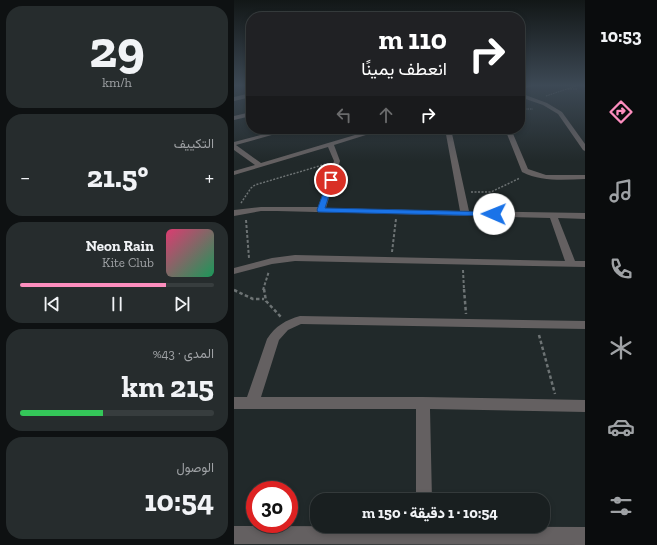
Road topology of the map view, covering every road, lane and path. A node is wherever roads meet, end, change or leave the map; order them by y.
1 (556, 110) edge
2 (246, 115) edge
3 (234, 118) edge
4 (263, 134) edge
5 (268, 134) edge
6 (365, 134) edge
7 (449, 134) edge
8 (510, 134) edge
9 (234, 142) edge
10 (330, 144) junction
11 (234, 147) edge
12 (584, 148) edge
13 (337, 160) junction
14 (260, 165) junction
15 (234, 173) edge
16 (530, 174) junction
17 (585, 177) edge
18 (461, 192) junction
19 (321, 210) junction
20 (245, 211) junction
21 (234, 212) edge
22 (397, 212) junction
23 (465, 214) junction
24 (552, 215) junction
25 (585, 216) edge
26 (391, 260) junction
27 (272, 261) junction
28 (462, 261) junction
29 (571, 263) junction
30 (585, 264) edge
31 (249, 266) junction
32 (234, 271) edge
33 (234, 290) edge
34 (264, 300) junction
35 (467, 323) junction
36 (288, 324) junction
37 (536, 324) junction
38 (585, 325) edge
39 (234, 403) edge
40 (252, 403) junction
41 (423, 403) junction
42 (558, 406) junction
43 (585, 406) edge
44 (424, 493) edge
45 (310, 533) edge
46 (456, 533) edge
47 (234, 535) edge
48 (585, 536) edge
49 (528, 540) edge

1 - 12 street
2 - 3 street
4 - 9 street
5 - 9 street
6 - 10 street
7 - 18 street
8 - 16 street
10 - 13 street
10 - 14 street
11 - 14 street
13 - 19 street
13 - 21 path
14 - 15 street
16 - 17 street
16 - 18 path
18 - 23 street
19 - 20 street
19 - 22 street
20 - 21 street
20 - 31 path
22 - 23 street
22 - 26 path
23 - 24 street
24 - 25 street
24 - 29 street
26 - 27 street
26 - 28 street
27 - 31 street
27 - 34 path
28 - 29 street
28 - 35 path
29 - 30 street
31 - 32 street
33 - 34 path
34 - 36 path
35 - 36 street
35 - 37 street
36 - 40 street
37 - 38 street
37 - 42 path
39 - 40 street
40 - 41 street
41 - 42 street
41 - 44 street
42 - 43 street
45 - 47 street
46 - 49 street
48 - 49 street

